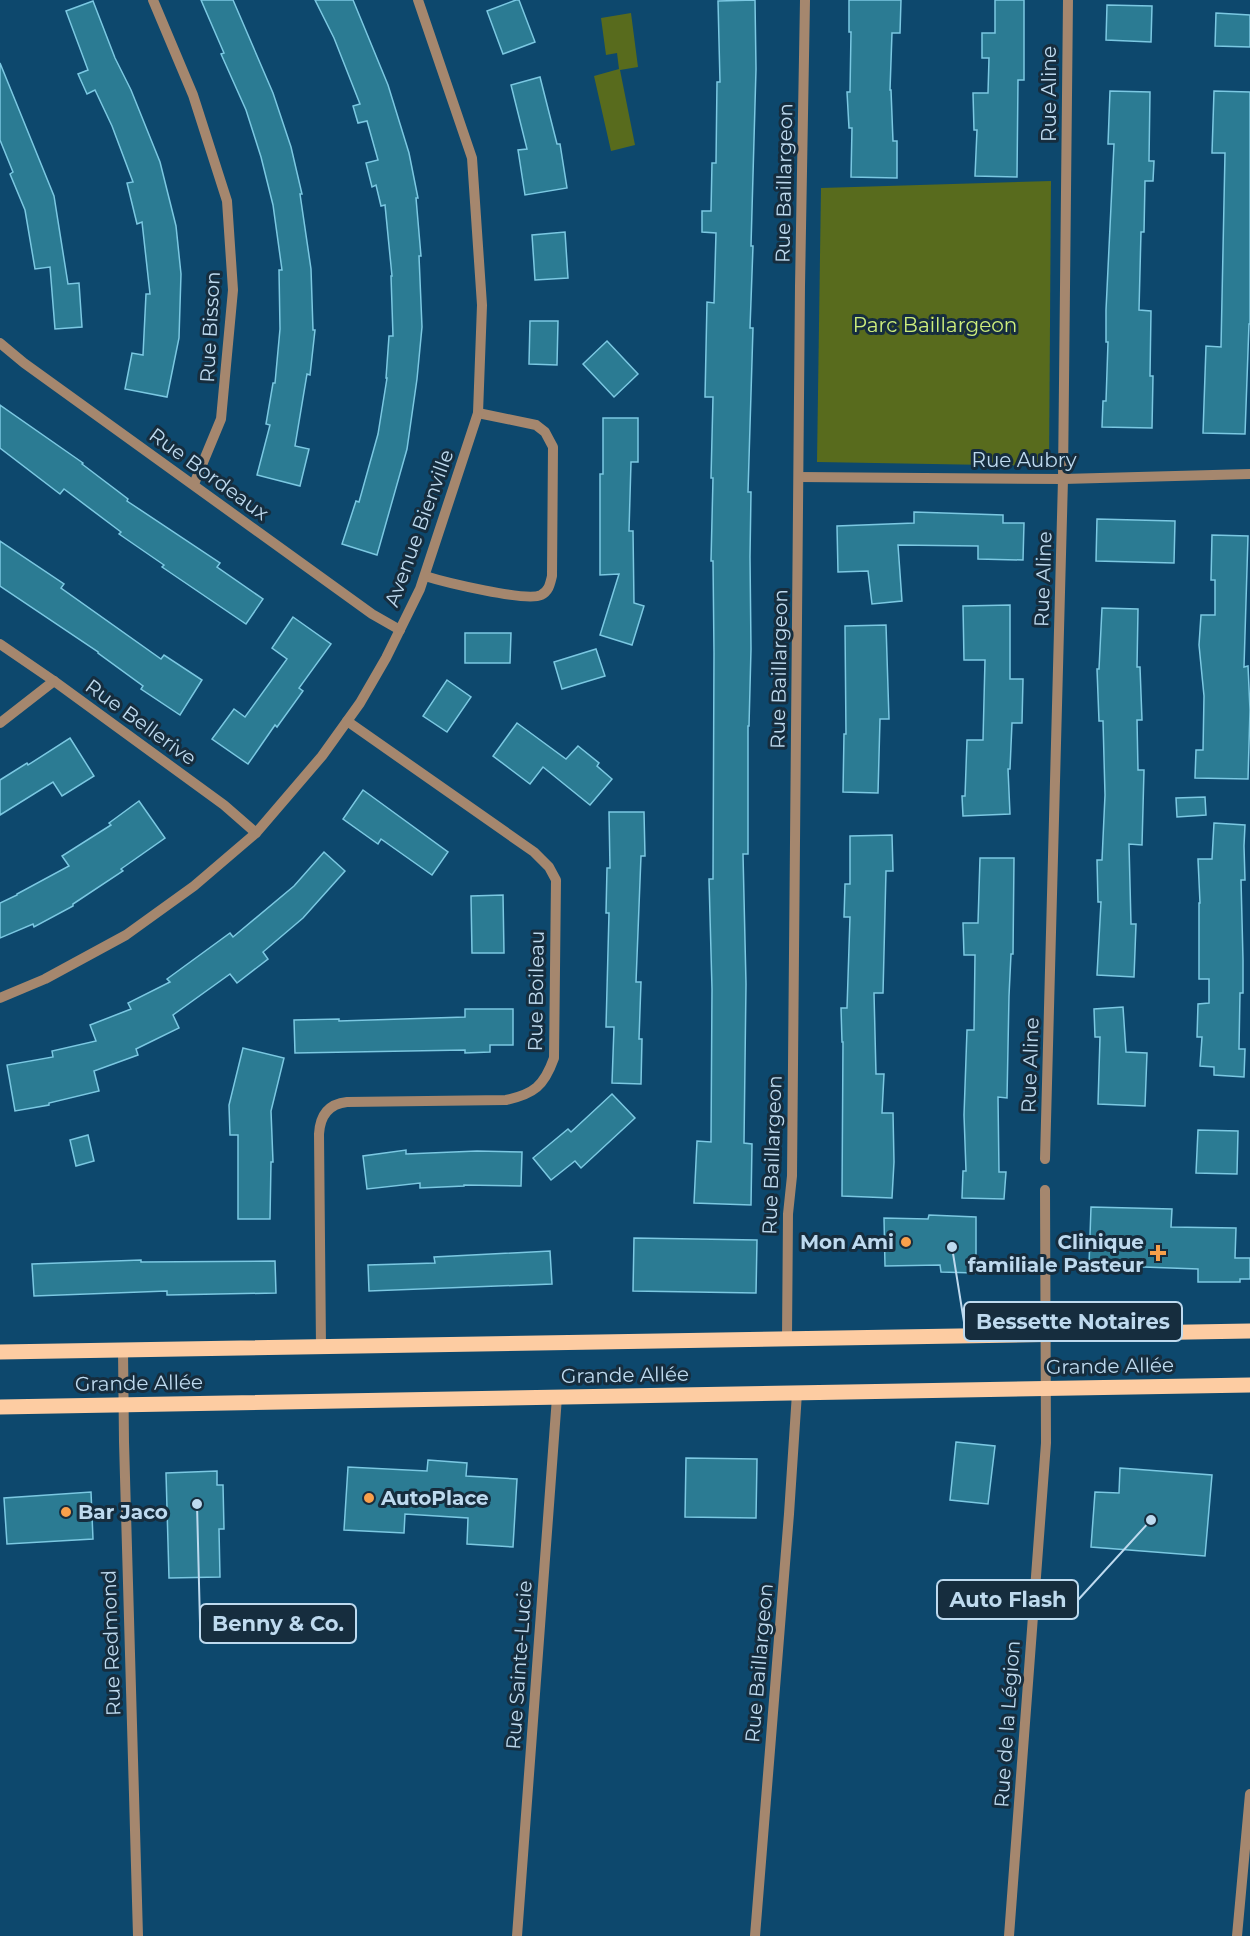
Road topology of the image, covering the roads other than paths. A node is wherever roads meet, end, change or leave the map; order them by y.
1 (153, 0) edge
2 (418, 0) edge
3 (805, 0) edge
4 (1068, 0) edge
5 (0, 343) edge
6 (478, 413) junction
7 (1250, 474) edge
8 (798, 477) junction
9 (1063, 479) junction
10 (194, 484) junction
11 (425, 576) junction
12 (400, 630) junction
13 (0, 644) edge
14 (54, 681) junction
15 (347, 721) junction
16 (0, 723) edge
17 (256, 833) junction
18 (0, 998) edge
19 (1045, 1159) dead end
20 (1045, 1190) dead end
21 (1250, 1331) edge
22 (1045, 1334) junction
23 (787, 1338) junction
24 (321, 1347) junction
25 (123, 1350) junction
26 (0, 1352) edge
27 (1250, 1385) edge
28 (1046, 1389) junction
29 (797, 1393) junction
30 (557, 1397) junction
31 (123, 1404) junction
32 (0, 1407) edge
33 (1250, 1794) edge
34 (138, 1936) edge
35 (517, 1936) edge
36 (755, 1936) edge
37 (1009, 1936) edge
38 (1237, 1936) edge

1 - 10 street, Rue Bisson
2 - 6 street, Avenue Bienville
3 - 8 street, Rue Baillargeon
4 - 9 street, Rue Aline
5 - 10 street, Rue Bordeaux
6 - 11 street, Avenue Bienville
6 - 11 street
7 - 9 street, Rue Aubry
8 - 9 street, Rue Aubry
8 - 23 street, Rue Baillargeon
9 - 19 street, Rue Aline
10 - 12 street, Rue Bordeaux
11 - 12 street, Avenue Bienville
12 - 15 street, Avenue Bienville
13 - 14 street, Rue Bellerive
14 - 16 street
14 - 17 street, Rue Bellerive
15 - 17 street, Avenue Bienville
15 - 24 street, Rue Boileau
17 - 18 street, Avenue Bienville
20 - 22 street
21 - 22 main road, Grande Allée
22 - 23 main road, Grande Allée
22 - 28 street, Rue de la Légion
23 - 24 main road, Grande Allée
24 - 25 main road, Grande Allée
25 - 26 main road, Grande Allée
25 - 31 street, Rue Redmond
27 - 28 main road, Grande Allée
28 - 29 main road, Grande Allée
28 - 37 street, Rue de la Légion
29 - 30 main road, Grande Allée
29 - 36 street, Rue Baillargeon
30 - 31 main road, Grande Allée
30 - 35 street, Rue Sainte-Lucie
31 - 32 main road, Grande Allée
31 - 34 street, Rue Redmond
33 - 38 street

